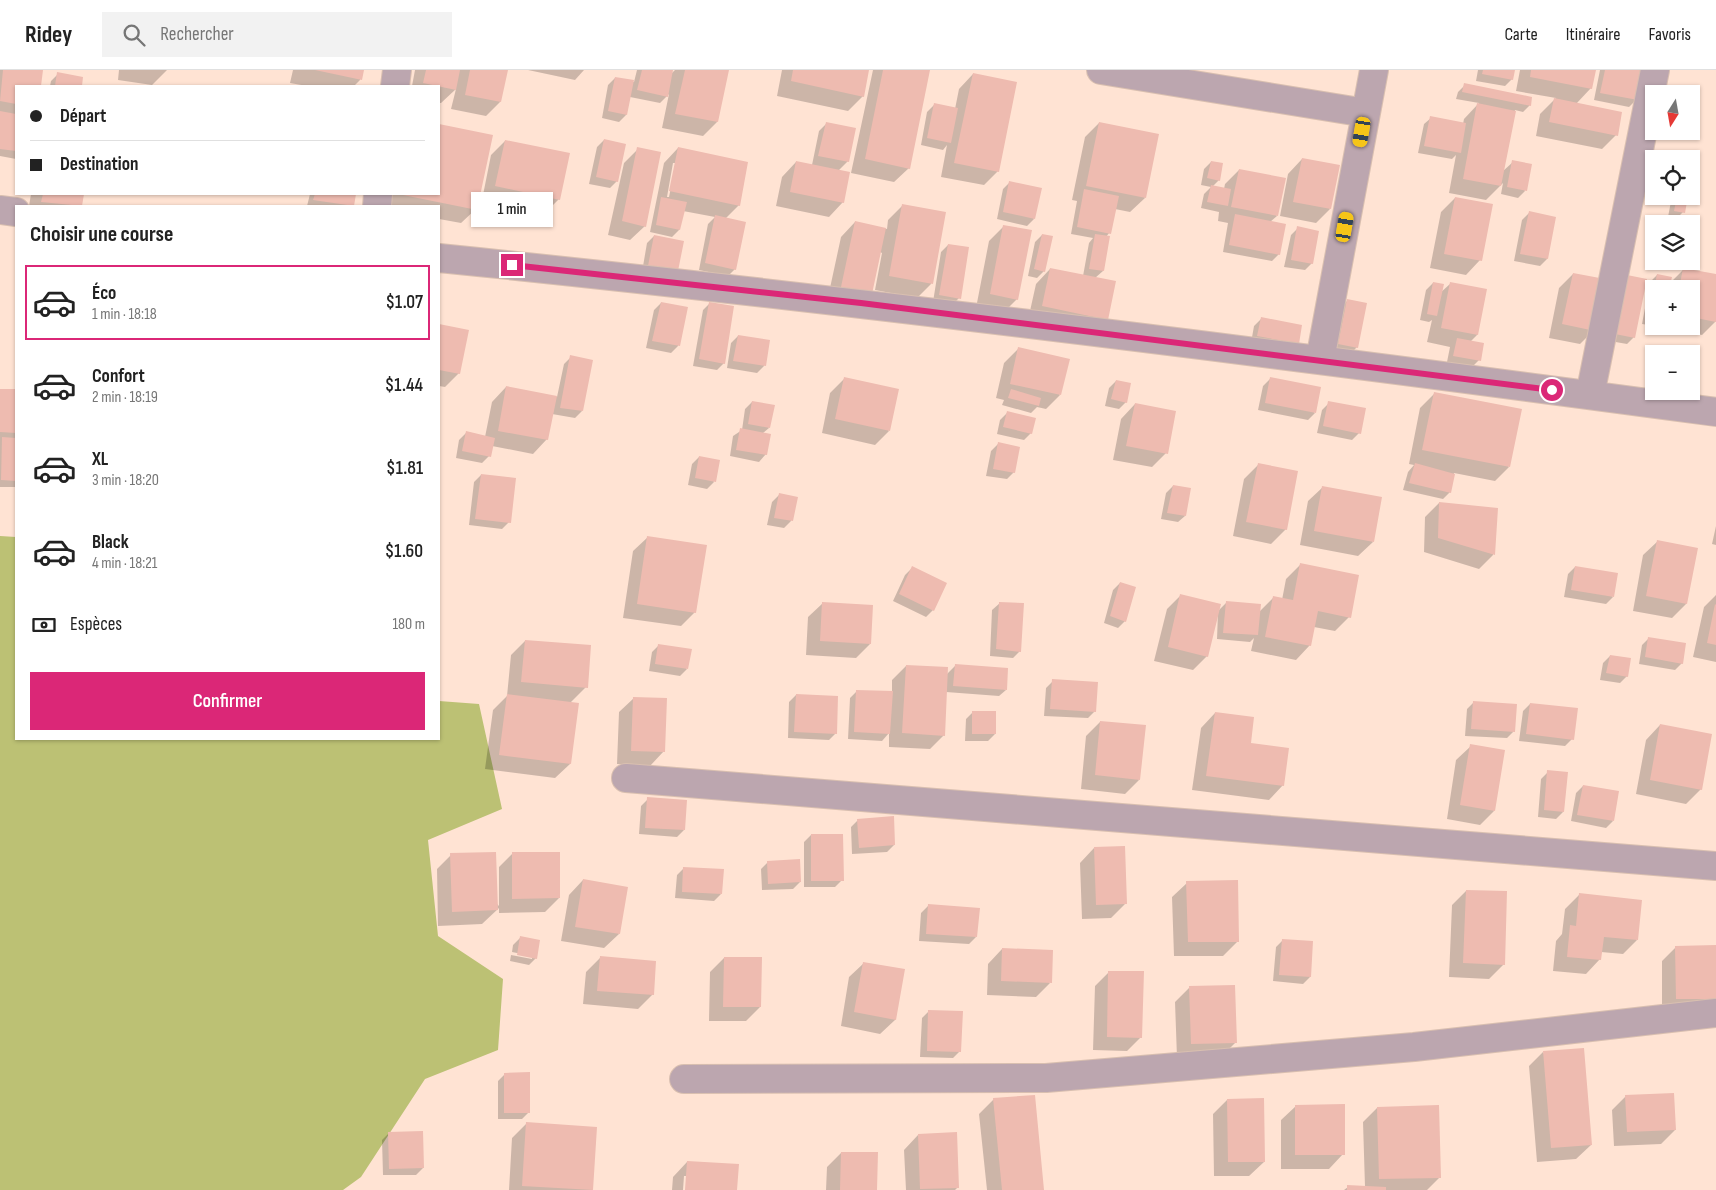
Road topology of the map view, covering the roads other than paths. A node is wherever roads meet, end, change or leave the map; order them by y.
1 (397, 70) edge
2 (1101, 70) edge
3 (1374, 70) edge
4 (1655, 70) edge
5 (395, 85) edge
6 (1366, 113) junction
7 (0, 210) edge
8 (15, 212) edge
9 (440, 258) edge
10 (1320, 360) junction
11 (1590, 395) junction
12 (1716, 412) edge
13 (626, 778) dead end
14 (1716, 866) edge
15 (1716, 1013) edge
16 (684, 1079) dead end

1 - 5 street
2 - 6 street
3 - 6 street
4 - 11 street
6 - 10 street
7 - 8 street
9 - 10 street
10 - 11 street
11 - 12 street
13 - 14 street
15 - 16 street

